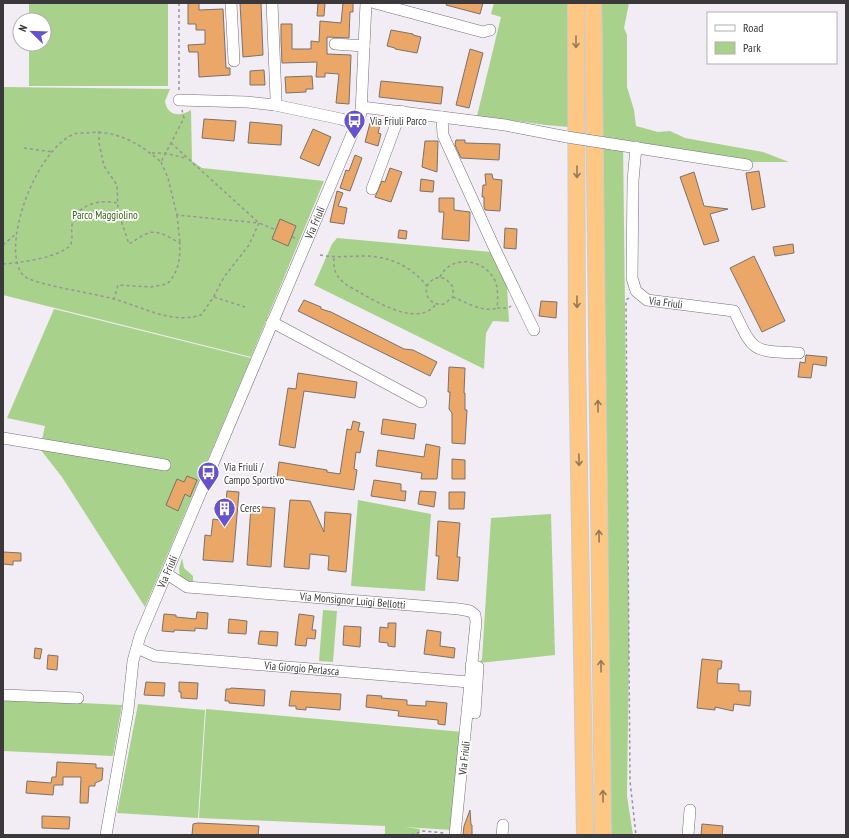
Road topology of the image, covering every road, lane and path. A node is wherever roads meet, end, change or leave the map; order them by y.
1 (179, 3) edge
2 (231, 3) edge
3 (272, 3) edge
4 (366, 3) edge
5 (375, 3) edge
6 (576, 3) edge
7 (593, 3) edge
8 (490, 30) dead end
9 (335, 44) dead end
10 (364, 46) junction
11 (234, 62) dead end
12 (179, 100) junction
13 (275, 105) junction
14 (362, 107) junction
15 (401, 111) junction
16 (442, 118) junction
17 (356, 124) junction
18 (99, 131) junction
19 (171, 143) junction
20 (636, 147) junction
21 (24, 148) dead end
22 (53, 152) junction
23 (150, 153) junction
24 (166, 153) junction
25 (187, 158) junction
26 (161, 162) junction
27 (747, 165) dead end
28 (372, 189) dead end
29 (117, 203) junction
30 (177, 215) junction
31 (258, 223) junction
32 (276, 230) dead end
33 (18, 233) junction
34 (180, 243) junction
35 (3, 245) edge
36 (320, 255) dead end
37 (334, 258) junction
38 (17, 263) junction
39 (3, 264) edge
40 (440, 277) junction
41 (427, 286) junction
42 (636, 292) junction
43 (453, 296) junction
44 (214, 297) junction
45 (519, 298) junction
46 (114, 299) junction
47 (436, 304) junction
48 (245, 307) dead end
49 (497, 308) junction
50 (272, 322) junction
51 (534, 330) dead end
52 (799, 353) dead end
53 (421, 402) dead end
54 (3, 438) edge
55 (165, 466) dead end
56 (167, 574) junction
57 (137, 648) junction
58 (471, 664) junction
59 (469, 682) junction
60 (3, 695) edge
61 (78, 698) dead end
62 (690, 810) dead end
63 (457, 834) edge
64 (106, 835) edge
65 (411, 835) edge
66 (585, 835) edge
67 (603, 835) edge
68 (636, 835) edge
69 (688, 835) edge

1 - 12 path
2 - 11 street
3 - 13 street
4 - 10 street, Via Friuli
5 - 8 street
6 -> 66 highway
67 -> 7 highway
9 - 10 street
10 - 14 street, Via Friuli
12 - 13 street
12 - 19 path
13 - 17 street
14 - 15 street
14 - 17 street, Via Friuli
15 - 16 street
15 - 28 street
16 - 20 street, bridge
16 - 45 street
17 - 50 street, Via Friuli
18 - 22 path
18 - 23 path
18 - 29 path
19 - 24 path
19 - 25 path
20 - 27 street
20 - 42 street, Via Friuli
21 - 22 path
22 - 33 path
23 - 24 path
23 - 26 path
24 - 25 path
24 - 26 path
25 - 31 path
26 - 30 path
29 - 34 path
29 - 38 path
30 - 31 path
30 - 34 path
31 - 32 path
31 - 44 path
33 - 35 path
33 - 38 path
34 - 46 path
36 - 37 path
37 - 41 path
37 - 47 path
38 - 39 path
38 - 46 path
40 - 41 path
40 - 43 path
40 - 49 path
41 - 47 path
42 - 52 street, Via Friuli
42 - 68 path
43 - 47 path
43 - 49 path
44 - 46 path
44 - 48 path
45 - 49 path
45 - 51 street
50 - 53 street
50 - 56 street, Via Friuli
54 - 55 street
56 - 57 street, Via Friuli
56 - 58 street, Via Monsignor Luigi Bellotti
57 - 59 street, Via Giorgio Perlasca
57 - 64 street, Via Friuli
58 - 59 street, Via Monsignor Luigi Bellotti
58 - 63 street
59 - 63 street, Via Friuli
60 - 61 street
62 - 69 street
63 - 65 path

